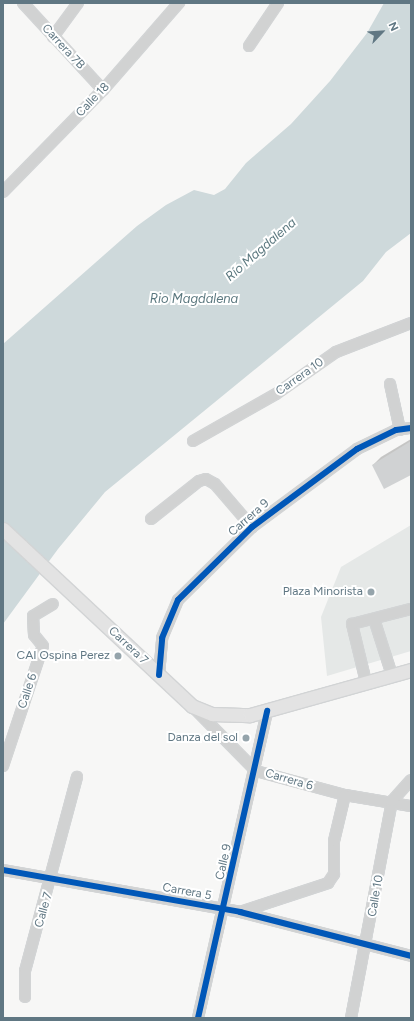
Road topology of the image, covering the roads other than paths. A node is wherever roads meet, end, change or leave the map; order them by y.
1 (23, 3) edge
2 (78, 3) edge
3 (179, 3) edge
4 (278, 3) edge
5 (54, 37) junction
6 (250, 46) dead end
7 (103, 90) junction
8 (3, 192) edge
9 (411, 323) edge
10 (390, 384) dead end
11 (411, 428) edge
12 (400, 430) junction
13 (193, 441) dead end
14 (151, 520) dead end
15 (252, 527) junction
16 (3, 529) edge
17 (53, 604) dead end
18 (411, 609) edge
19 (374, 619) junction
20 (411, 670) edge
21 (159, 675) junction
22 (392, 675) junction
23 (366, 682) junction
24 (192, 706) junction
25 (267, 711) junction
26 (3, 766) edge
27 (256, 770) junction
28 (77, 776) dead end
29 (411, 780) edge
30 (345, 795) junction
31 (392, 801) junction
32 (411, 806) edge
33 (3, 870) edge
34 (52, 880) junction
35 (224, 910) junction
36 (240, 912) junction
37 (367, 947) junction
38 (411, 956) edge
39 (25, 997) dead end
40 (198, 1018) edge
41 (351, 1018) edge

1 - 5 street, Carrera 7B
2 - 5 street
3 - 7 street, Calle 18
4 - 6 street
5 - 7 street, Carrera 7B
7 - 8 street, Calle 18
9 - 13 street, Carrera 10
10 - 12 street
11 - 12 street, Carrera 9
12 - 15 street, Carrera 9
14 - 15 street
15 - 21 street, Carrera 9
16 - 21 main road, Carrera 7
17 - 26 street, Calle 6
18 - 19 street
19 - 22 street
19 - 23 street
20 - 22 main road, Carrera 7
21 - 24 main road, Carrera 7
22 - 23 main road, Carrera 7
23 - 25 main road, Carrera 7
24 - 25 main road, Carrera 7
24 - 27 street, Carrera 6
25 - 27 street, Calle 9
27 - 30 street, Carrera 6
27 - 35 street, Calle 9
28 - 34 street, Calle 7
29 - 31 street
30 - 31 street, Carrera 6
30 - 36 street
31 - 32 street, Carrera 6
31 - 37 street, Calle 10
33 - 34 street, Carrera 5
34 - 35 street, Carrera 5
34 - 39 street, Calle 7
35 - 36 street, Carrera 5
35 - 40 street, Calle 9
36 - 37 street, Carrera 5
37 - 38 street, Carrera 5
37 - 41 street, Calle 10

